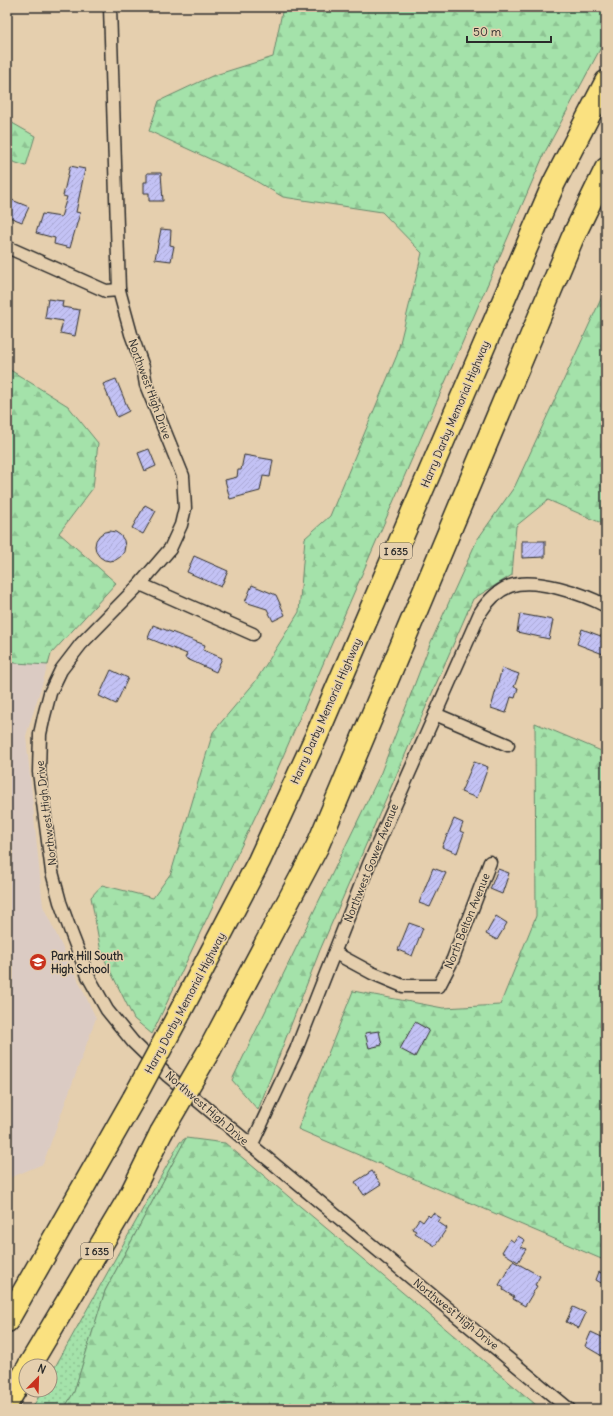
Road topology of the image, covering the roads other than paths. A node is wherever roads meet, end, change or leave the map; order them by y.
1 (110, 7) edge
2 (606, 82) edge
3 (606, 169) edge
4 (7, 247) edge
5 (119, 290) junction
6 (140, 584) junction
7 (606, 606) edge
8 (253, 634) dead end
9 (435, 714) junction
10 (508, 745) dead end
11 (490, 862) dead end
12 (335, 953) junction
13 (251, 1146) junction
14 (7, 1321) edge
15 (35, 1358) edge
16 (18, 1384) edge
17 (21, 1398) edge
18 (7, 1403) edge
19 (17, 1409) edge
20 (569, 1409) edge

1 - 5 street, Northwest High Drive
2 - 14 highway, Harry Darby Memorial Highway / I 635, bridge
3 - 15 highway, I 635, bridge
4 - 5 street
5 - 6 street, Northwest High Drive
6 - 8 street
6 - 13 street, Northwest High Drive
7 - 9 street, Northwest Gower Avenue
9 - 10 street
9 - 12 street, Northwest Gower Avenue
11 - 12 street, North Belton Avenue
12 - 13 street, Northwest Gower Avenue
13 - 20 street, Northwest High Drive
16 - 18 highway
17 - 19 highway

